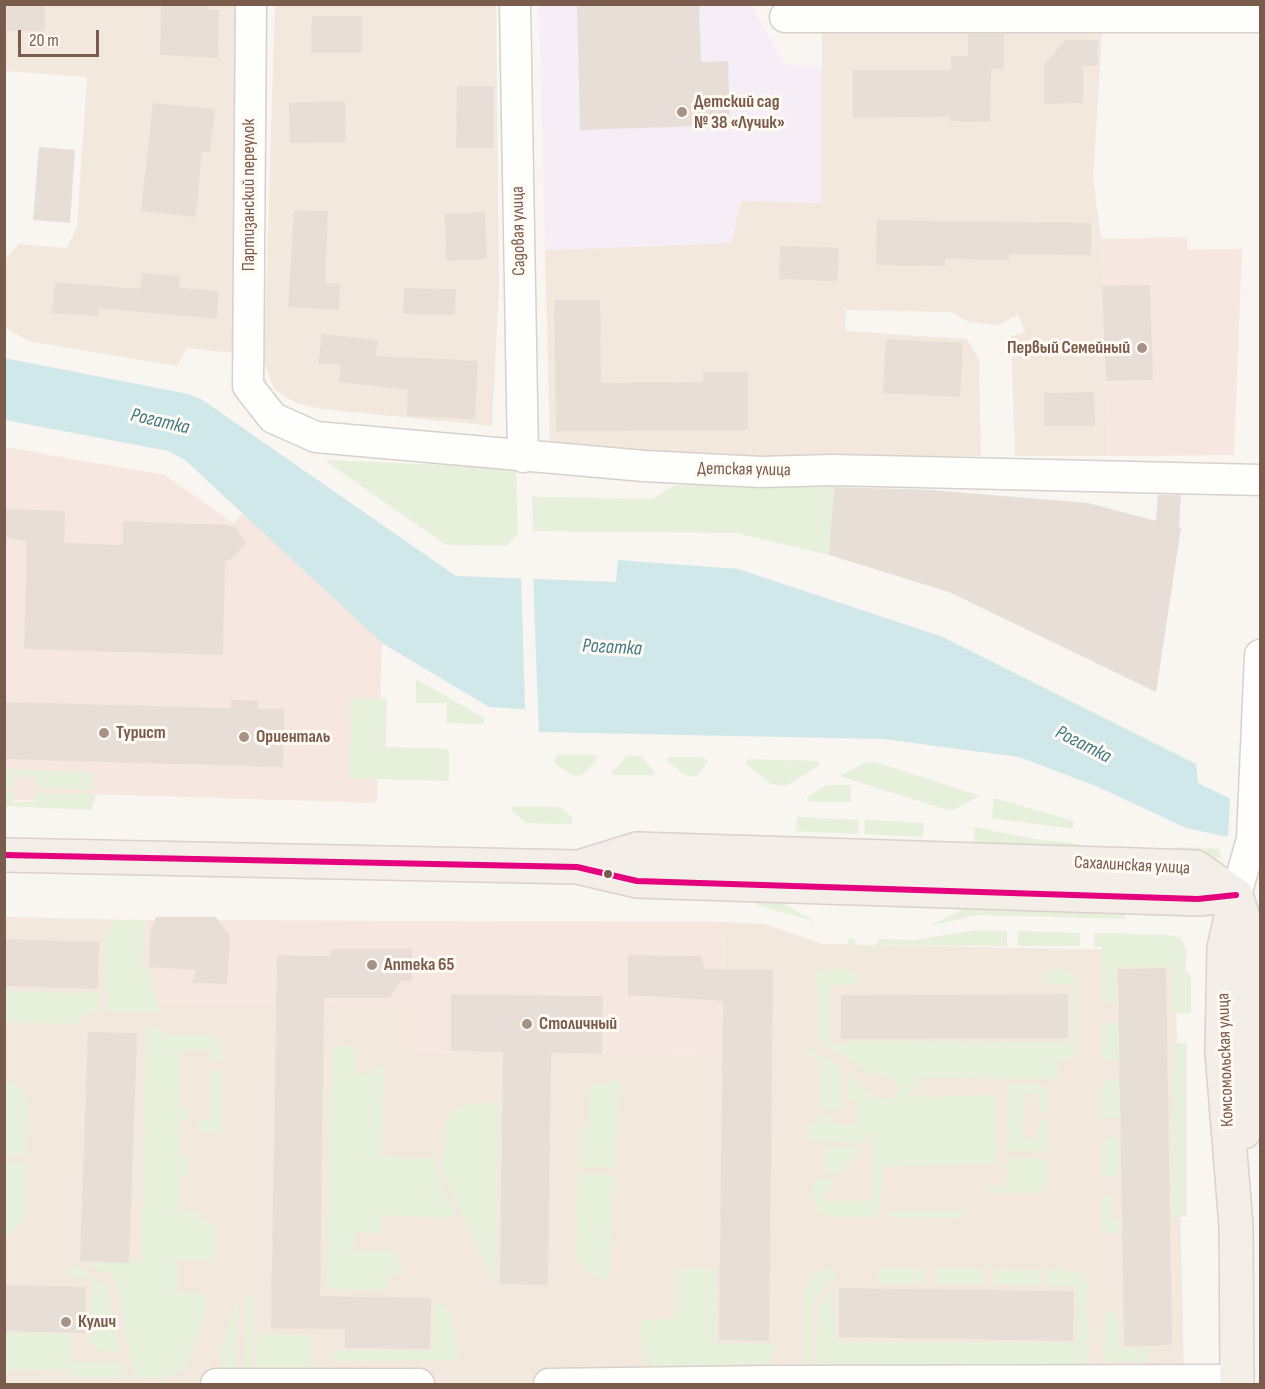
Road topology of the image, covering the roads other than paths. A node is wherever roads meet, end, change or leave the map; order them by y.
1 (251, 4) edge
2 (515, 4) edge
3 (785, 17) dead end
4 (1260, 17) edge
5 (248, 386) joint
6 (523, 457) junction
7 (1260, 480) edge
8 (1260, 655) edge
9 (4, 855) edge
10 (1236, 896) junction
11 (1237, 1382) edge
12 (216, 1384) edge
13 (419, 1384) edge
14 (549, 1384) edge

1 - 5 street, Партизанский переулок
2 - 6 street, Садовая улица
3 - 4 street
5 - 6 street, Детская улица
6 - 7 street, Детская улица
8 - 10 street, Комсомольская улица
9 - 10 main road, Сахалинская улица
10 - 11 main road, Комсомольская улица
11 - 14 street
12 - 13 street

